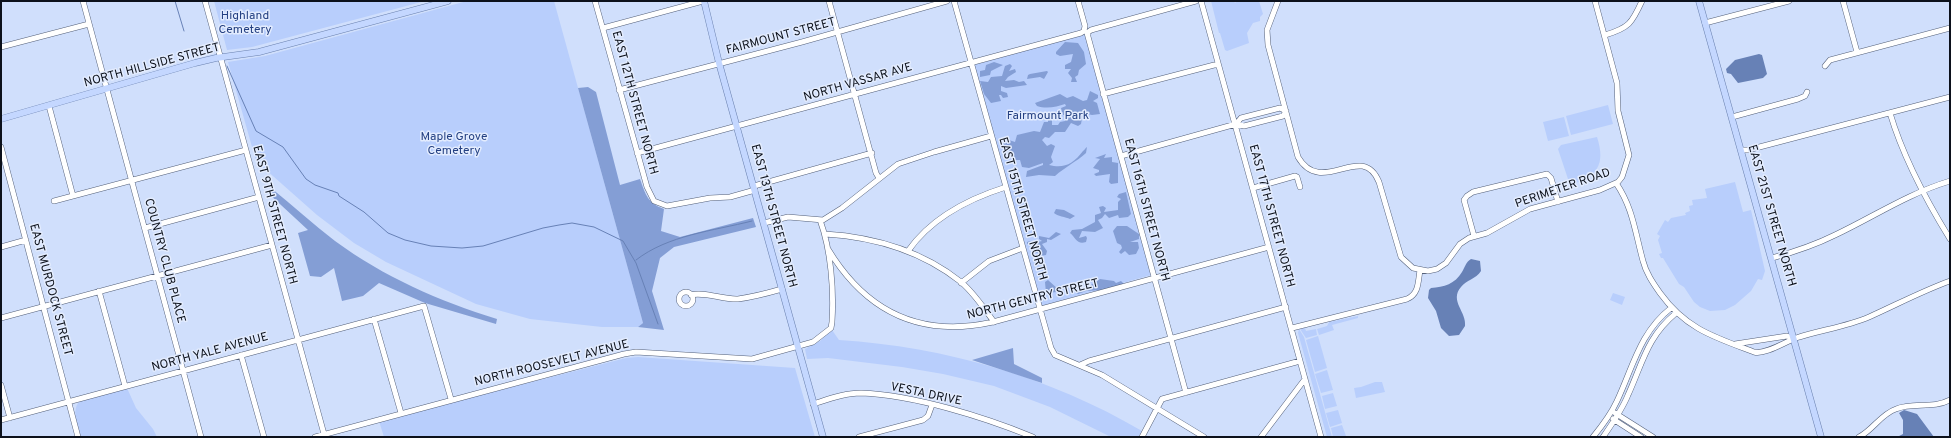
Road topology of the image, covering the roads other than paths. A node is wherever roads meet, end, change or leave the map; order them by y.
1 (83, 1) edge
2 (205, 1) edge
3 (448, 1) edge
4 (595, 1) edge
5 (703, 1) edge
6 (829, 1) edge
7 (947, 1) edge
8 (954, 1) edge
9 (1078, 1) edge
10 (1196, 1) edge
11 (1201, 1) edge
12 (1278, 1) edge
13 (1595, 1) edge
14 (1642, 1) edge
15 (1699, 1) edge
16 (1789, 1) edge
17 (1843, 1) edge
18 (1705, 23) junction
19 (89, 24) junction
20 (603, 28) junction
21 (1950, 28) edge
22 (1086, 31) junction
23 (838, 32) junction
24 (1605, 35) junction
25 (1, 47) edge
26 (1857, 52) junction
27 (221, 57) junction
28 (719, 63) junction
29 (970, 63) junction
30 (1218, 64) junction
31 (1825, 66) dead end
32 (107, 89) junction
33 (619, 90) junction
34 (1807, 92) dead end
35 (1104, 94) junction
36 (855, 95) junction
37 (1950, 97) edge
38 (48, 106) junction
39 (1286, 111) junction
40 (1890, 113) junction
41 (1732, 117) junction
42 (1, 119) edge
43 (1236, 124) junction
44 (738, 126) junction
45 (991, 136) junction
46 (1, 147) edge
47 (246, 150) junction
48 (1741, 150) junction
49 (637, 153) junction
50 (872, 153) junction
51 (1121, 156) junction
52 (879, 178) junction
53 (132, 181) junction
54 (1950, 181) edge
55 (1616, 183) junction
56 (1006, 187) junction
57 (1300, 187) dead end
58 (755, 188) junction
59 (1253, 188) junction
60 (1923, 191) junction
61 (73, 196) junction
62 (259, 197) junction
63 (54, 201) dead end
64 (1558, 202) junction
65 (820, 220) junction
66 (764, 223) junction
67 (144, 228) junction
68 (825, 234) junction
69 (1474, 236) junction
70 (1950, 239) edge
71 (26, 240) junction
72 (272, 245) junction
73 (1, 247) edge
74 (827, 247) junction
75 (1269, 247) junction
76 (1023, 248) junction
77 (908, 251) junction
78 (1772, 258) junction
79 (1420, 270) junction
80 (157, 275) junction
81 (1155, 279) junction
82 (1950, 282) edge
83 (961, 283) junction
84 (782, 289) junction
85 (99, 290) junction
86 (691, 295) dead end
87 (44, 307) junction
88 (1286, 307) junction
89 (1671, 308) junction
90 (1040, 309) junction
91 (1676, 313) junction
92 (1, 318) edge
93 (374, 319) junction
94 (994, 322) junction
95 (1292, 328) junction
96 (1171, 339) junction
97 (1794, 339) junction
98 (297, 340) junction
99 (1734, 344) junction
100 (798, 347) junction
101 (241, 355) junction
102 (1300, 362) junction
103 (1080, 365) junction
104 (183, 371) junction
105 (1305, 379) junction
106 (1, 385) edge
107 (125, 386) junction
108 (1186, 393) junction
109 (451, 399) junction
110 (1950, 400) edge
111 (69, 401) junction
112 (814, 404) junction
113 (932, 405) junction
114 (1157, 407) junction
115 (1612, 411) junction
116 (401, 413) junction
117 (1618, 414) junction
118 (1608, 417) junction
119 (10, 418) junction
120 (1, 420) edge
121 (1614, 420) junction
122 (324, 434) junction
123 (78, 437) edge
124 (201, 437) edge
125 (264, 437) edge
126 (315, 437) edge
127 (823, 437) edge
128 (859, 437) edge
129 (1032, 437) edge
130 (1142, 437) edge
131 (1204, 437) edge
132 (1261, 437) edge
133 (1321, 437) edge
134 (1593, 437) edge
135 (1603, 437) edge
136 (1641, 437) edge
137 (1653, 437) edge
138 (1822, 437) edge
139 (1859, 437) edge

1 - 19 street, COUNTRY CLUB PLACE
2 - 27 street, EAST 9TH STREET NORTH
3 - 27 main road, NORTH HILLSIDE STREET
4 - 20 street, EAST 12TH STREET NORTH
5 - 20 street
5 - 28 main road, EAST 13TH STREET NORTH
6 - 23 street
7 - 23 street, FAIRMOUNT STREET
8 - 29 street, EAST 15TH STREET NORTH
9 - 22 street, EAST 16TH STREET NORTH
10 - 22 street, NORTH VASSAR AVE
11 - 30 street, EAST 17TH STREET NORTH
12 - 39 street
13 - 24 street, PERIMETER ROAD
14 - 24 street
15 - 18 main road, EAST 21ST STREET NORTH
16 - 18 street
17 - 26 street
18 - 41 main road, EAST 21ST STREET NORTH
19 - 25 street
19 - 32 street, COUNTRY CLUB PLACE
20 - 33 street, EAST 12TH STREET NORTH
21 - 26 street
22 - 29 street, NORTH VASSAR AVE
22 - 35 street, EAST 16TH STREET NORTH
23 - 28 street, FAIRMOUNT STREET
23 - 36 street
24 - 55 street, PERIMETER ROAD
26 - 31 street
27 - 32 main road, NORTH HILLSIDE STREET
27 - 47 street, EAST 9TH STREET NORTH
28 - 33 street, FAIRMOUNT STREET
28 - 44 main road, EAST 13TH STREET NORTH
29 - 36 street, NORTH VASSAR AVE
29 - 45 street, EAST 15TH STREET NORTH
30 - 35 street
30 - 43 street, EAST 17TH STREET NORTH
32 - 38 main road, NORTH HILLSIDE STREET
32 - 53 street, COUNTRY CLUB PLACE
33 - 49 street, EAST 12TH STREET NORTH
34 - 41 street
35 - 51 street, EAST 16TH STREET NORTH
36 - 44 street, NORTH VASSAR AVE
36 - 50 street
37 - 40 street
38 - 42 main road, NORTH HILLSIDE STREET
38 - 61 street
39 - 43 street
39 - 43 street
39 - 79 street
40 - 48 street
40 - 60 street
41 - 48 main road, EAST 21ST STREET NORTH
43 - 51 street
43 - 59 street, EAST 17TH STREET NORTH
44 - 49 street, NORTH VASSAR AVE
44 - 58 main road, EAST 13TH STREET NORTH
45 - 52 street
45 - 56 street, EAST 15TH STREET NORTH
46 - 71 street, EAST MURDOCK STREET
47 - 53 street
47 - 62 street, EAST 9TH STREET NORTH
48 - 78 main road, EAST 21ST STREET NORTH
49 - 58 street, EAST 12TH STREET NORTH
50 - 52 street
50 - 58 street
51 - 81 street, EAST 16TH STREET NORTH
52 - 65 street
53 - 61 street
53 - 67 street, COUNTRY CLUB PLACE
54 - 60 street
55 - 64 street, PERIMETER ROAD
55 - 89 street
56 - 76 street, EAST 15TH STREET NORTH
56 - 77 street
57 - 59 street
58 - 66 main road, EAST 13TH STREET NORTH
59 - 75 street, EAST 17TH STREET NORTH
60 - 70 street
60 - 78 street
61 - 63 street
62 - 67 street
62 - 72 street, EAST 9TH STREET NORTH
64 - 69 street, PERIMETER ROAD
64 - 69 street
65 - 66 street
65 - 68 street, NORTH ROOSEVELT AVENUE
66 - 84 main road, EAST 13TH STREET NORTH
67 - 80 street, COUNTRY CLUB PLACE
68 - 74 street, NORTH ROOSEVELT AVENUE
68 - 77 street
69 - 79 street, PERIMETER ROAD
71 - 73 street
71 - 87 street, EAST MURDOCK STREET
72 - 80 street
72 - 98 street, EAST 9TH STREET NORTH
74 - 94 street, NORTH GENTRY STREET
74 - 100 street, NORTH ROOSEVELT AVENUE
75 - 81 street, NORTH GENTRY STREET
75 - 88 street, EAST 17TH STREET NORTH
76 - 83 street
76 - 90 street, EAST 15TH STREET NORTH
77 - 83 street
78 - 97 main road, EAST 21ST STREET NORTH
79 - 95 street
80 - 85 street
80 - 104 street, COUNTRY CLUB PLACE
81 - 90 street, NORTH GENTRY STREET
81 - 96 street, EAST 16TH STREET NORTH
82 - 97 street
83 - 94 street
84 - 86 street
84 - 100 main road, EAST 13TH STREET NORTH
85 - 87 street
85 - 107 street
87 - 92 street
87 - 111 street, EAST MURDOCK STREET
88 - 95 street, EAST 17TH STREET NORTH
88 - 96 street
89 - 91 street
89 - 115 street
90 - 94 street, NORTH GENTRY STREET
90 - 103 street, EAST 15TH STREET NORTH
91 - 99 street
91 - 117 street
93 - 98 street, NORTH YALE AVENUE
93 - 109 street, NORTH YALE AVENUE
93 - 116 street
95 - 102 street, EAST 17TH STREET NORTH
96 - 103 street
96 - 108 street, EAST 16TH STREET NORTH
97 - 99 street
97 - 99 street
97 - 138 main road, EAST 21ST STREET NORTH
98 - 101 street, NORTH YALE AVENUE
98 - 122 street, EAST 9TH STREET NORTH
100 - 109 street, NORTH ROOSEVELT AVENUE
100 - 112 main road, EAST 13TH STREET NORTH
101 - 104 street, NORTH YALE AVENUE
101 - 125 street
102 - 105 street, EAST 17TH STREET NORTH
102 - 108 street
103 - 114 street
104 - 107 street, NORTH YALE AVENUE
104 - 124 street, COUNTRY CLUB PLACE
105 - 132 street
105 - 133 street, EAST 17TH STREET NORTH
106 - 119 street
107 - 111 street, NORTH YALE AVENUE
108 - 114 street
109 - 116 street, NORTH ROOSEVELT AVENUE
110 - 139 street
111 - 119 street, NORTH YALE AVENUE
111 - 123 street, EAST MURDOCK STREET
112 - 113 street, VESTA DRIVE
112 - 127 main road, EAST 13TH STREET NORTH
113 - 128 street
113 - 129 street, VESTA DRIVE
114 - 130 street
114 - 131 street
115 - 117 street
115 - 118 street
116 - 122 street, NORTH ROOSEVELT AVENUE
117 - 121 street
117 - 137 street
118 - 121 street
118 - 134 street
119 - 120 street, NORTH YALE AVENUE
121 - 135 street
121 - 136 street
122 - 126 street, NORTH ROOSEVELT AVENUE

